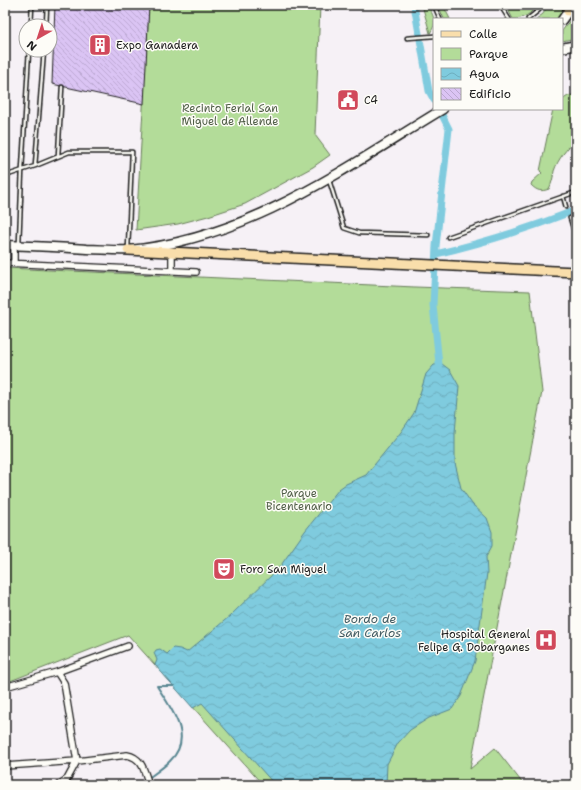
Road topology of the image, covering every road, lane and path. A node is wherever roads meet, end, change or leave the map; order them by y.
1 (32, 5) edge
2 (47, 5) edge
3 (434, 5) edge
4 (500, 5) edge
5 (542, 5) edge
6 (571, 7) edge
7 (31, 18) edge
8 (46, 18) edge
9 (440, 18) edge
10 (508, 18) edge
11 (529, 18) edge
12 (563, 19) edge
13 (433, 36) edge
14 (407, 38) dead end
15 (576, 44) edge
16 (563, 48) edge
17 (29, 58) edge
18 (43, 58) edge
19 (62, 86) dead end
20 (440, 111) edge
21 (58, 156) junction
22 (35, 166) junction
23 (22, 170) junction
24 (5, 176) edge
25 (329, 179) junction
26 (576, 192) edge
27 (563, 196) junction
28 (566, 206) dead end
29 (570, 218) dead end
30 (428, 235) dead end
31 (448, 237) dead end
32 (576, 237) edge
33 (10, 245) edge
34 (128, 250) junction
35 (172, 252) junction
36 (5, 263) edge
37 (14, 263) junction
38 (172, 270) junction
39 (196, 272) dead end
40 (576, 272) edge
41 (128, 646) dead end
42 (57, 672) junction
43 (5, 687) edge
44 (77, 761) junction
45 (5, 766) edge
46 (68, 779) junction
47 (58, 785) edge
48 (64, 785) edge
49 (149, 785) edge

1 - 7 lane
2 - 8 lane
3 - 9 lane
4 - 10 lane
5 - 11 lane
6 - 12 main road
13 - 14 lane
15 - 16 main road
17 - 23 lane
18 - 22 lane
19 - 21 lane
20 - 25 main road
21 - 22 lane
21 - 34 lane
22 - 23 lane
23 - 24 lane
23 - 33 lane
25 - 30 lane
25 - 34 main road
26 - 27 lane
27 - 28 lane
27 - 31 lane
29 - 32 lane
33 - 34 main road
33 - 37 street
34 - 35 main road
35 - 38 street
35 - 40 main road
36 - 37 street
37 - 38 street
38 - 39 street
41 - 42 street
42 - 43 street
42 - 44 street
44 - 45 street
44 - 46 street
44 - 49 street
46 - 47 street
46 - 48 street

